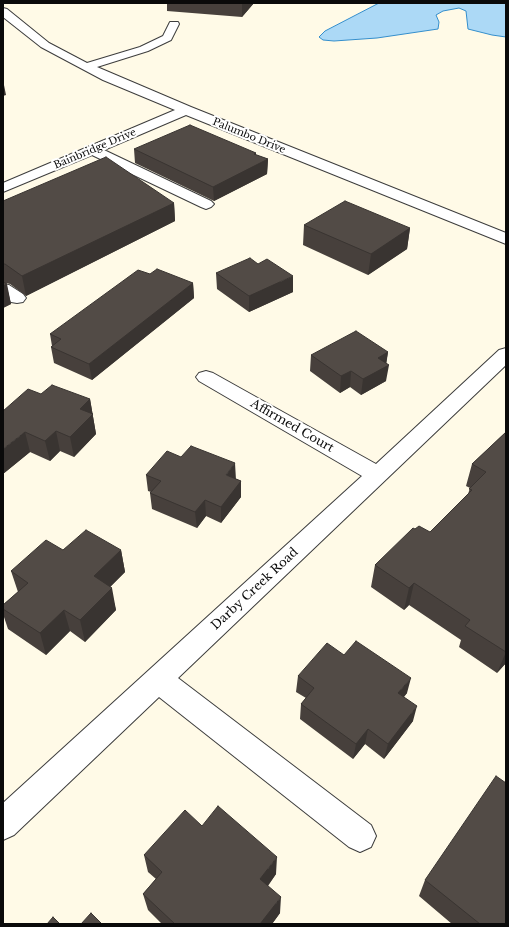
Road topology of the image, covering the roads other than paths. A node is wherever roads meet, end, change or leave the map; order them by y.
1 (3, 12) edge
2 (16, 23) junction
3 (174, 24) dead end
4 (3, 26) edge
5 (86, 67) junction
6 (186, 110) junction
7 (93, 150) junction
8 (3, 188) edge
9 (206, 204) dead end
10 (506, 239) edge
11 (506, 354) edge
12 (206, 377) dead end
13 (378, 475) junction
14 (158, 679) junction
15 (7, 813) edge
16 (360, 836) dead end

1 - 2 street, Palumbo Drive
2 - 4 street
2 - 5 street, Palumbo Drive
3 - 5 street
5 - 6 street, Palumbo Drive
6 - 7 street, Bainbridge Drive
6 - 10 street, Palumbo Drive
7 - 8 street, Bainbridge Drive
7 - 9 street
11 - 13 street, Darby Creek Road
12 - 13 street, Affirmed Court
13 - 14 street, Darby Creek Road
14 - 15 street, Darby Creek Road
14 - 16 street

